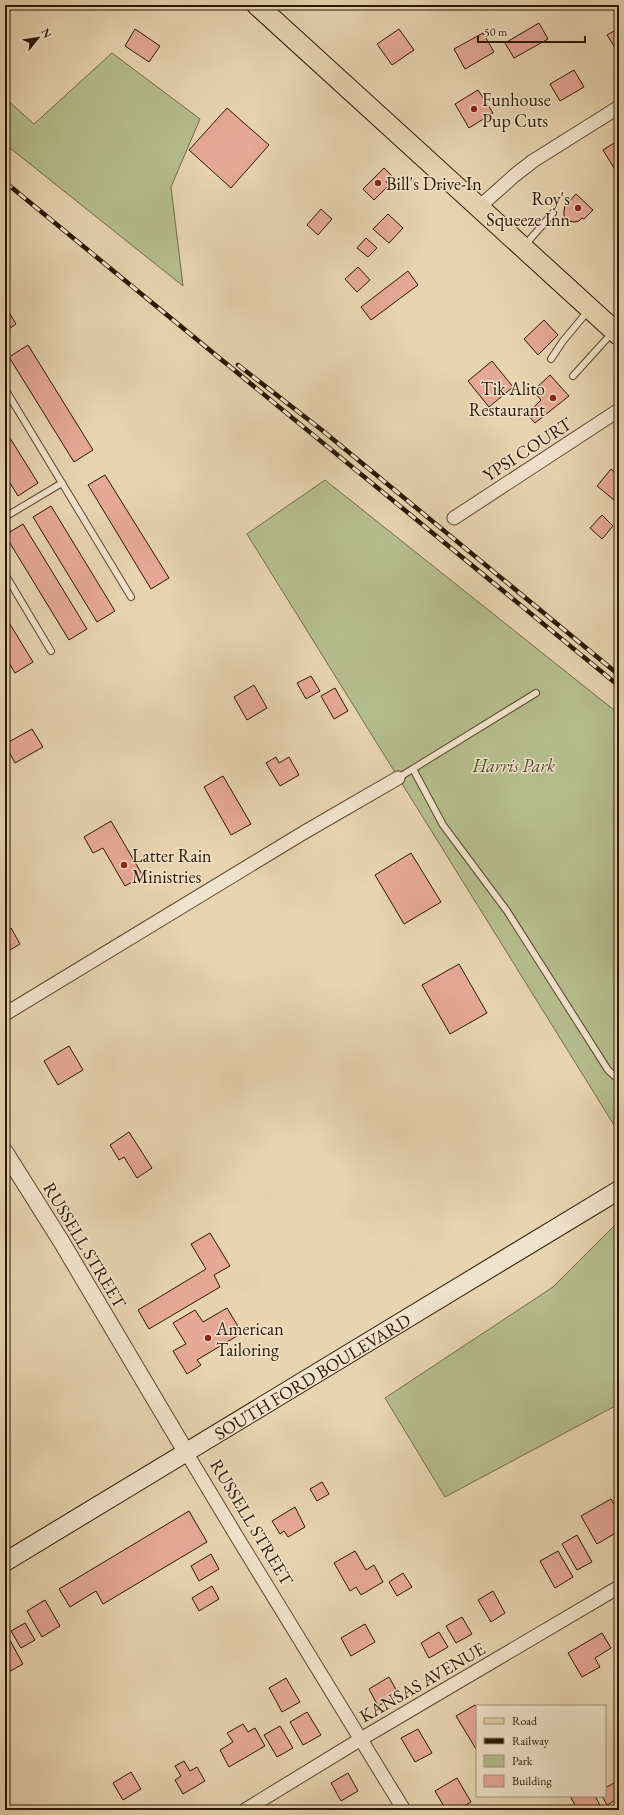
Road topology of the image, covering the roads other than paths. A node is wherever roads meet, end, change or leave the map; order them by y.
1 (257, 5) edge
2 (619, 107) edge
3 (478, 208) junction
4 (553, 213) dead end
5 (523, 248) junction
6 (590, 309) junction
7 (617, 333) edge
8 (551, 359) dead end
9 (573, 376) dead end
10 (5, 389) edge
11 (619, 410) edge
12 (62, 483) junction
13 (5, 517) edge
14 (454, 518) dead end
15 (5, 574) edge
16 (131, 597) dead end
17 (51, 650) dead end
18 (536, 693) dead end
19 (414, 769) junction
20 (398, 778) joint
21 (5, 1014) edge
22 (619, 1080) edge
23 (5, 1152) edge
24 (619, 1190) edge
25 (186, 1452) junction
26 (5, 1562) edge
27 (619, 1587) edge
28 (361, 1739) junction
29 (245, 1810) edge
30 (404, 1810) edge

1 - 3 main road
2 - 3 street
3 - 5 main road
4 - 5 lane
5 - 6 main road
6 - 7 main road
6 - 8 lane
7 - 9 lane
10 - 12 lane
11 - 14 street, YPSI COURT
12 - 13 lane
12 - 16 lane
15 - 17 lane
18 - 19 lane
19 - 20 lane
19 - 22 lane
20 - 21 street
23 - 25 street, RUSSELL STREET
24 - 25 main road, SOUTH FORD BOULEVARD
25 - 26 main road, SOUTH FORD BOULEVARD
25 - 28 street, RUSSELL STREET
27 - 28 street, KANSAS AVENUE
28 - 29 street, KANSAS AVENUE
28 - 30 street, RUSSELL STREET

